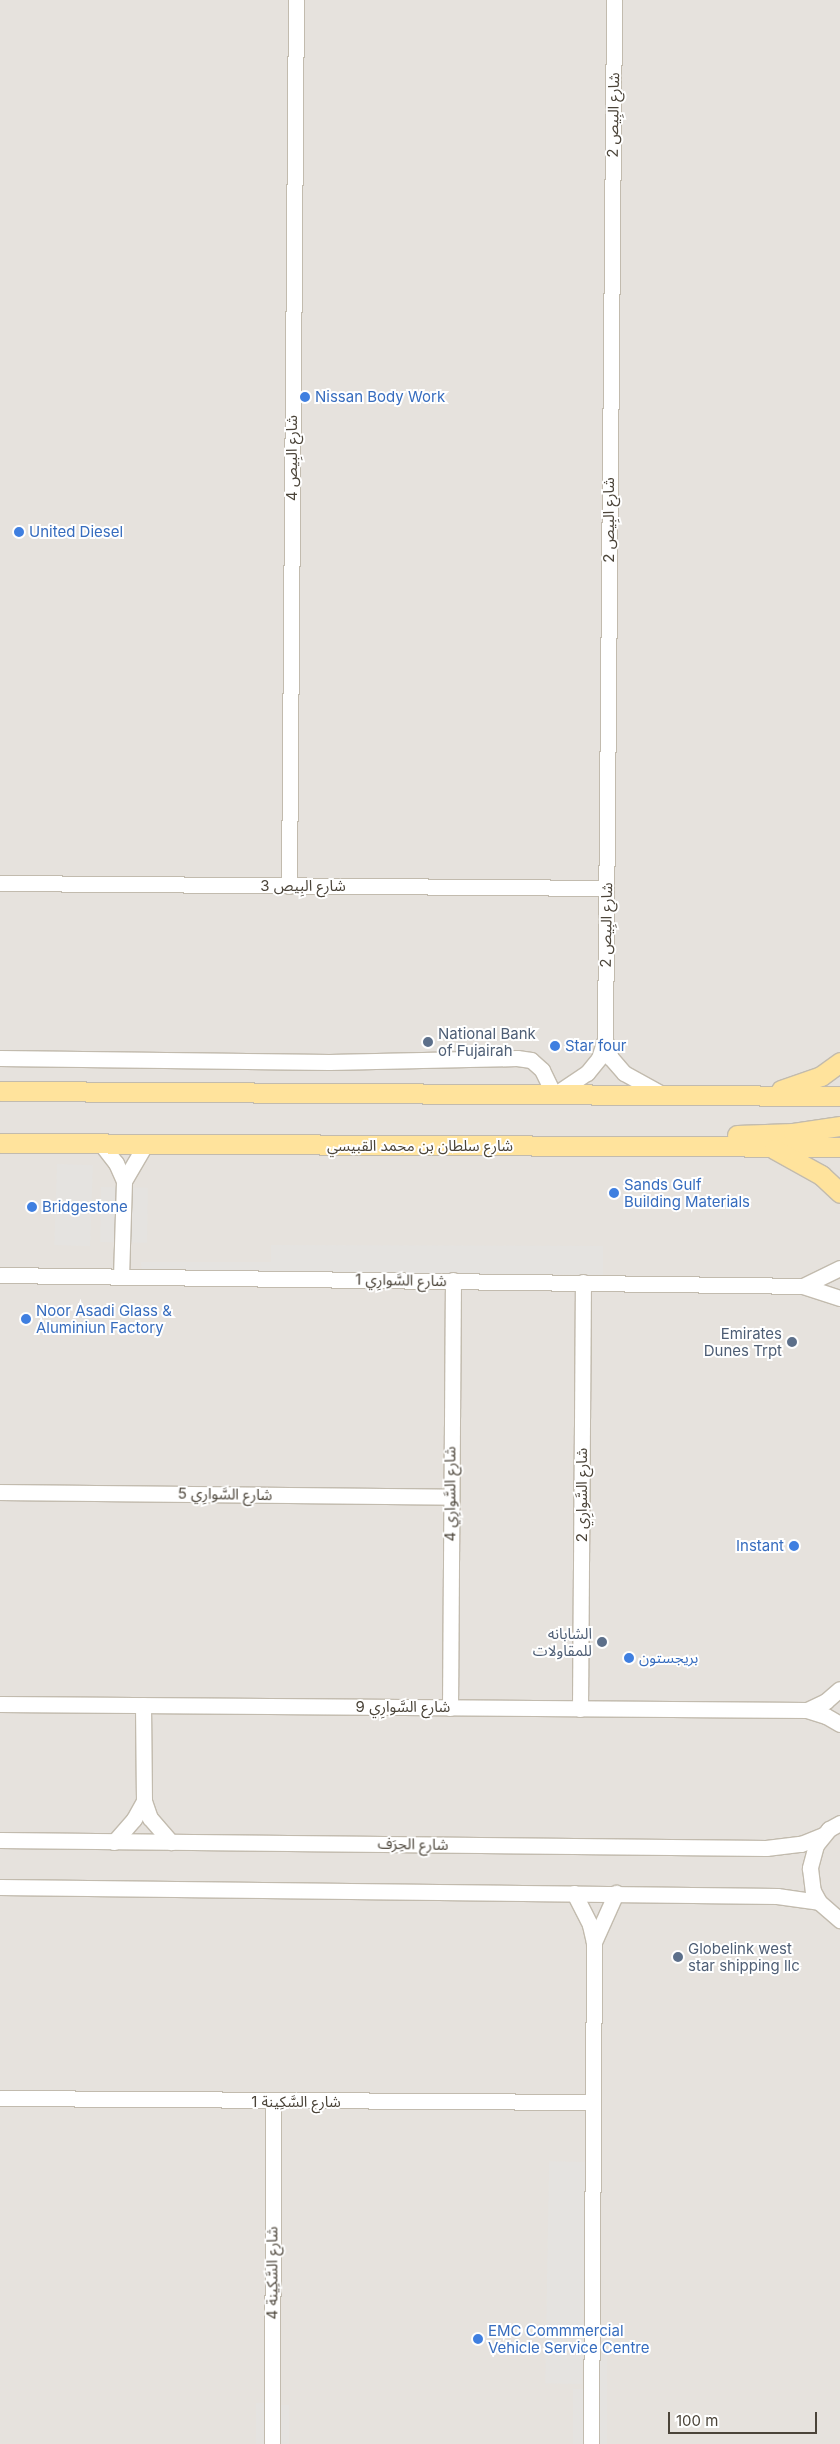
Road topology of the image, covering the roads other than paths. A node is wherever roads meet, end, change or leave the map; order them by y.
1 (296, 0) edge
2 (614, 0) edge
3 (0, 883) edge
4 (289, 886) junction
5 (606, 888) junction
6 (605, 1040) junction
7 (0, 1058) edge
8 (840, 1062) edge
9 (0, 1091) edge
10 (554, 1095) junction
11 (664, 1096) junction
12 (760, 1096) junction
13 (840, 1096) edge
14 (840, 1126) edge
15 (0, 1143) edge
16 (101, 1144) junction
17 (145, 1144) junction
18 (840, 1146) edge
19 (671, 1147) junction
20 (771, 1147) junction
21 (124, 1181) junction
22 (840, 1193) edge
23 (840, 1268) edge
24 (0, 1275) edge
25 (120, 1277) junction
26 (453, 1280) junction
27 (583, 1282) junction
28 (803, 1286) junction
29 (840, 1298) edge
30 (0, 1492) edge
31 (450, 1497) junction
32 (840, 1689) edge
33 (0, 1704) edge
34 (143, 1705) junction
35 (450, 1708) junction
36 (580, 1709) junction
37 (807, 1710) junction
38 (840, 1724) edge
39 (144, 1801) junction
40 (839, 1820) edge
41 (823, 1835) junction
42 (0, 1840) edge
43 (114, 1842) junction
44 (171, 1842) junction
45 (0, 1887) edge
46 (574, 1893) junction
47 (616, 1893) junction
48 (829, 1911) edge
49 (840, 1931) edge
50 (594, 1942) junction
51 (0, 2098) edge
52 (273, 2102) junction
53 (592, 2102) junction
54 (272, 2444) edge
55 (591, 2444) edge

1 - 4 street, شارع البِيص 4
2 - 5 street, شارع البِيص 2
3 - 4 street, شارع البِيص 3
4 - 5 street, شارع البِيص 3
5 - 6 street, شارع البِيص 2
6 - 10 street, شارع البِيص 2
6 - 11 street, شارع البِيص 2
7 - 10 street
8 - 12 main road
9 - 10 main road
10 - 11 main road
11 - 12 main road
12 - 13 main road
14 - 19 main road
15 - 16 main road, شارع سلطان بن محمد القبيسي
16 - 17 main road, شارع سلطان بن محمد القبيسي
16 - 21 street
17 - 19 main road, شارع سلطان بن محمد القبيسي
17 - 21 street
18 - 20 main road, شارع سلطان بن محمد القبيسي
19 - 20 main road, شارع سلطان بن محمد القبيسي
20 - 22 main road
21 - 25 street
23 - 28 street, شارع السَّوارِي 1
24 - 25 street, شارع السَّوارِي 1
25 - 26 street, شارع السَّوارِي 1
26 - 27 street, شارع السَّوارِي 1
26 - 31 street, شارع السَّوارِي 4
27 - 28 street, شارع السَّوارِي 1
27 - 36 street, شارع السَّوارِي 2
28 - 29 street, شارع السَّوارِي 1
30 - 31 street, شارع السَّوارِي 5
31 - 35 street, شارع السَّوارِي 4
32 - 37 street, شارع السَّوارِي 9
33 - 34 street, شارع السَّوارِي 9
34 - 35 street, شارع السَّوارِي 9
34 - 39 street
35 - 36 street, شارع السَّوارِي 9
36 - 37 street, شارع السَّوارِي 9
37 - 38 street, شارع السَّوارِي 9
39 - 43 street
39 - 44 street
40 - 41 street
41 - 44 street, شارع الحِرَف
41 - 48 street
42 - 43 street, شارع الحِرَف
43 - 44 street, شارع الحِرَف
45 - 46 street
46 - 47 street
46 - 50 street
47 - 48 street
47 - 50 street
48 - 49 street
50 - 53 street
51 - 52 street, شارع السَّكِينة 1
52 - 53 street, شارع السَّكِينة 1
52 - 54 street, شارع السَّكِينة 4
53 - 55 street

